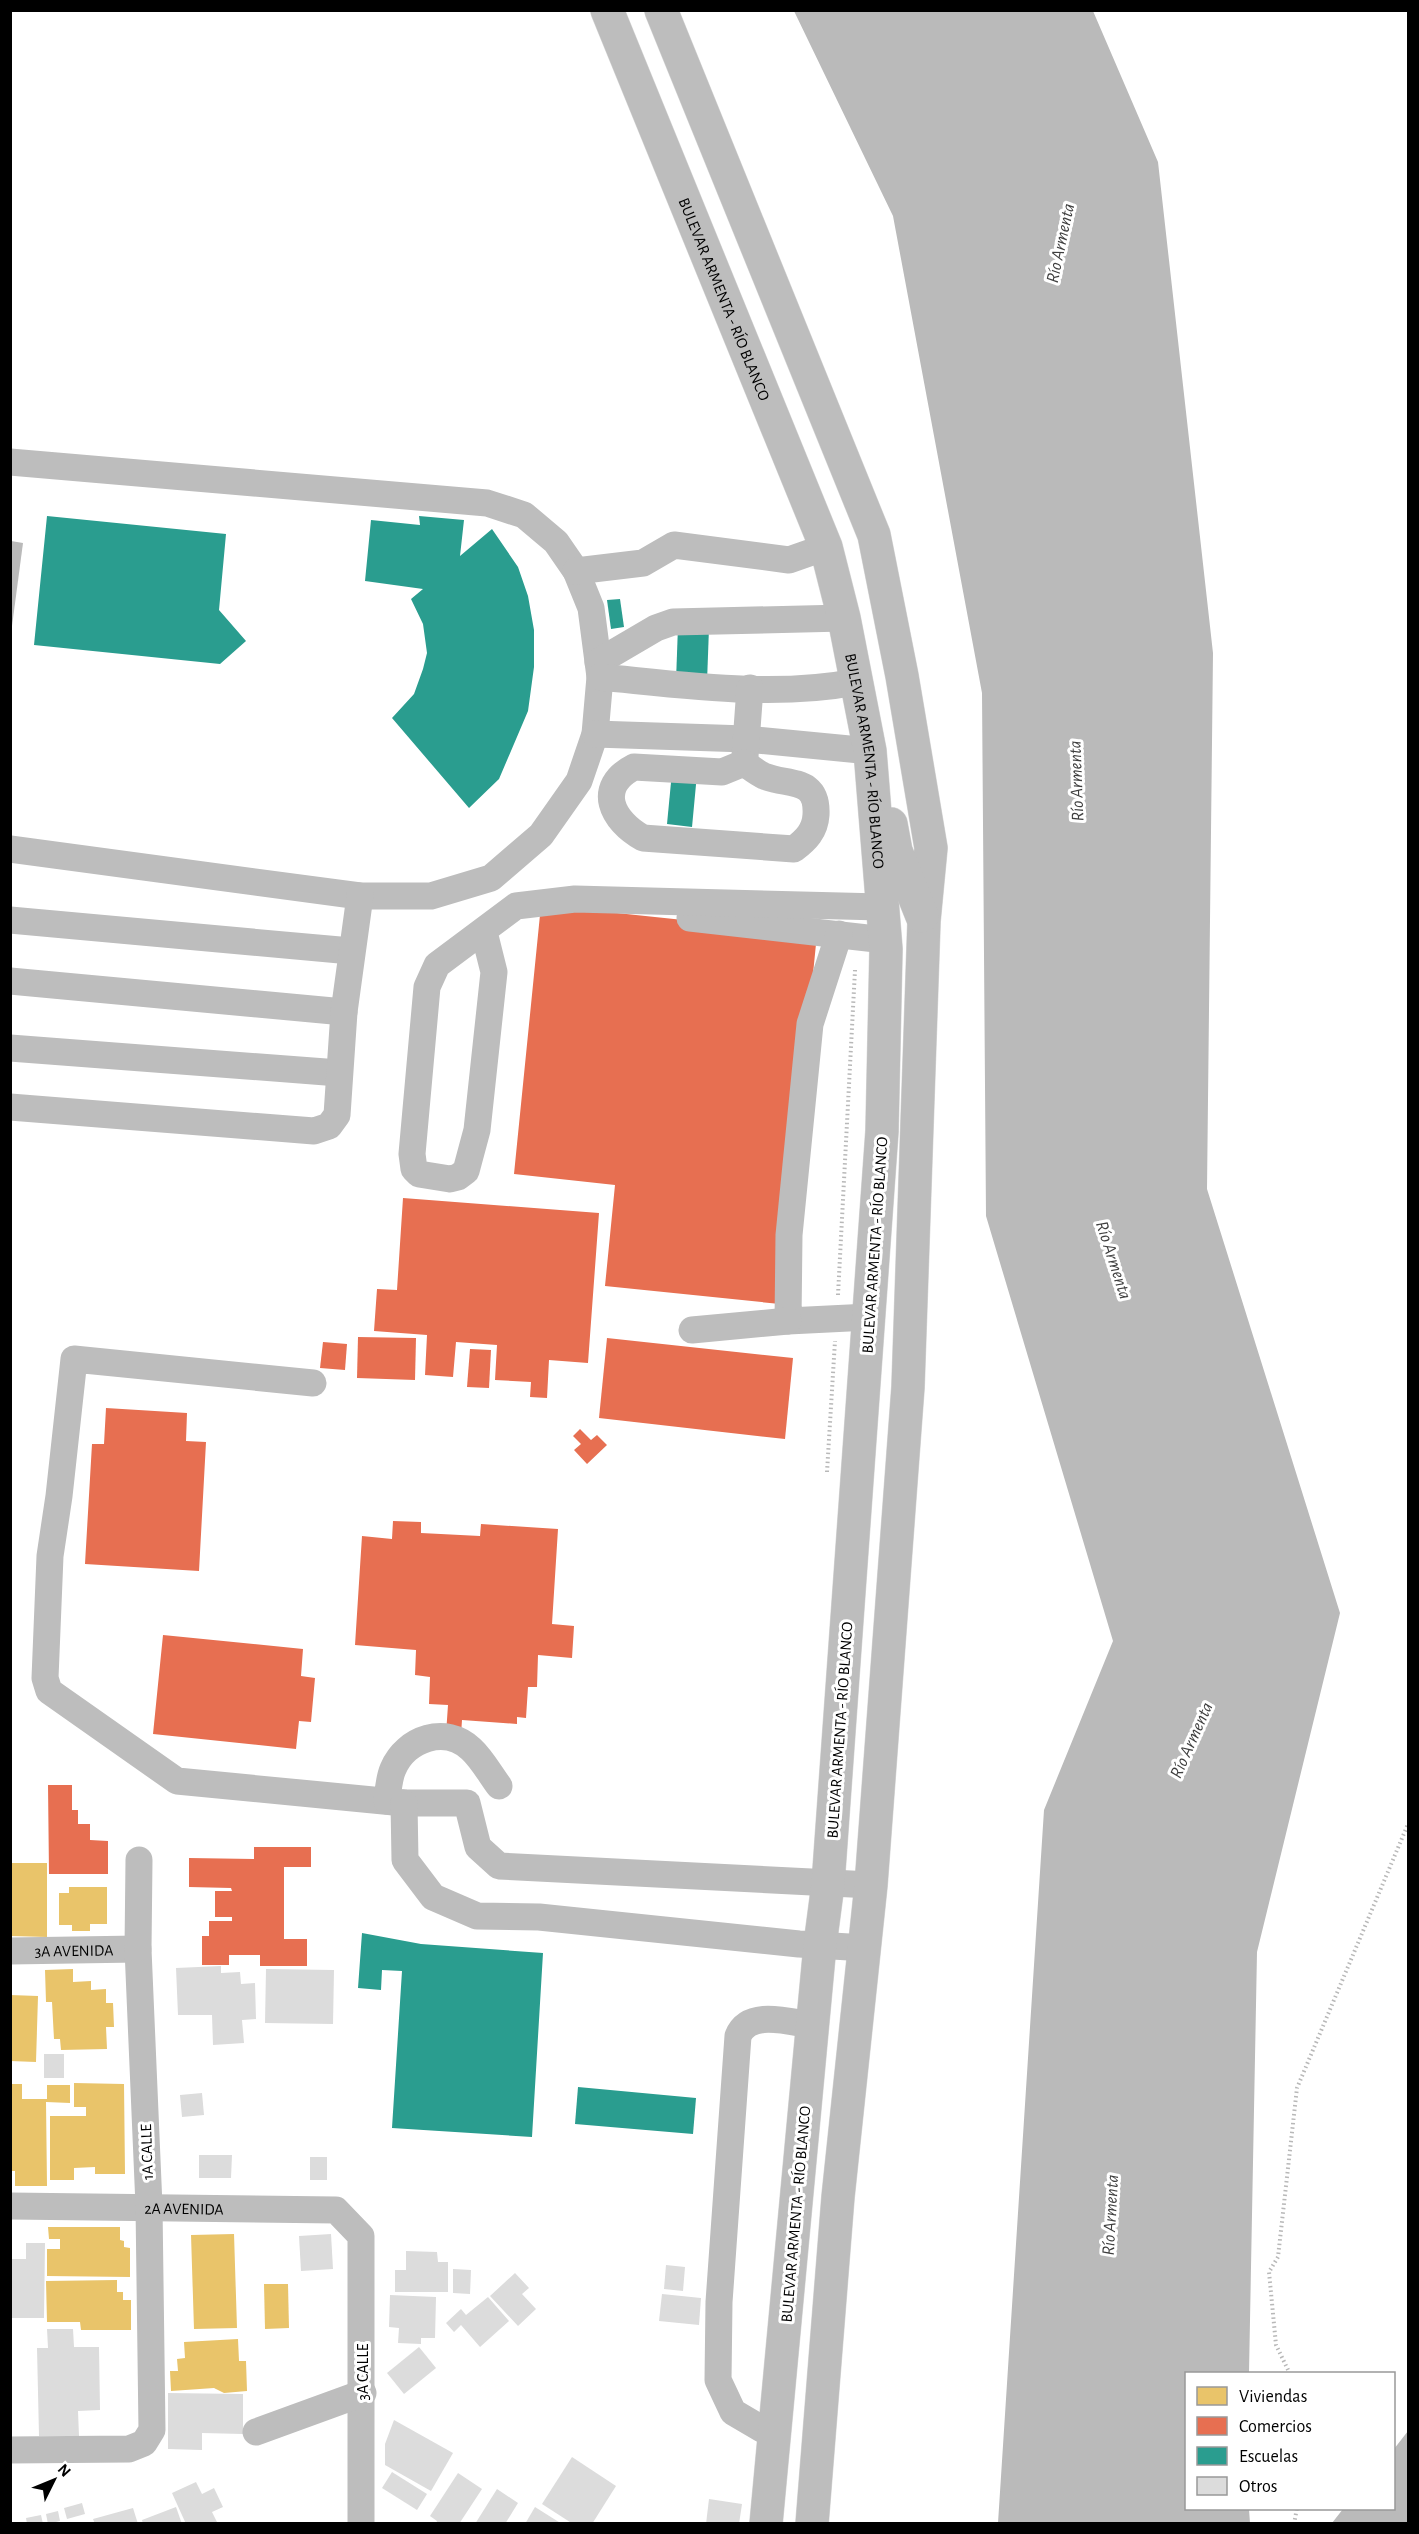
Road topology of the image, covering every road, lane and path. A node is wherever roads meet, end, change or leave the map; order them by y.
1 (607, 10) edge
2 (661, 10) edge
3 (10, 462) edge
4 (826, 547) junction
5 (576, 571) junction
6 (844, 618) junction
7 (850, 650) junction
8 (599, 670) junction
9 (856, 682) junction
10 (750, 688) junction
11 (595, 734) junction
12 (745, 751) junction
13 (870, 751) junction
14 (10, 849) edge
15 (360, 896) junction
16 (559, 899) junction
17 (881, 907) junction
18 (10, 920) edge
19 (924, 921) junction
20 (484, 932) junction
21 (860, 937) junction
22 (351, 951) junction
23 (10, 981) edge
24 (344, 1012) junction
25 (10, 1048) edge
26 (339, 1073) junction
27 (10, 1107) edge
28 (869, 1317) junction
29 (837, 1319) junction
30 (788, 1321) junction
31 (692, 1330) dead end
32 (312, 1383) dead end
33 (860, 1439) junction
34 (826, 1484) dead end
35 (882, 1737) junction
36 (499, 1786) dead end
37 (395, 1802) junction
38 (1408, 1824) edge
39 (139, 1860) dead end
40 (828, 1884) junction
41 (871, 1885) junction
42 (820, 1945) junction
43 (866, 1948) junction
44 (138, 1949) junction
45 (10, 1951) edge
46 (812, 2025) junction
47 (838, 2197) junction
48 (10, 2206) edge
49 (148, 2206) junction
50 (352, 2223) joint
51 (1290, 2372) edge
52 (363, 2393) junction
53 (775, 2428) junction
54 (256, 2432) dead end
55 (10, 2450) edge
56 (359, 2521) edge
57 (766, 2523) edge
58 (812, 2523) edge

1 - 4 main road, BULEVAR ARMENTA - RÍO BLANCO
2 - 19 main road
3 - 5 street
4 - 5 street
4 - 6 main road, BULEVAR ARMENTA - RÍO BLANCO
5 - 8 street
6 - 7 main road, BULEVAR ARMENTA - RÍO BLANCO
6 - 8 street
7 - 9 main road, BULEVAR ARMENTA - RÍO BLANCO
7 - 19 main road
8 - 10 street
8 - 11 street
9 - 10 street
9 - 13 main road, BULEVAR ARMENTA - RÍO BLANCO
10 - 12 street
11 - 12 street
11 - 15 street
12 - 12 street
12 - 13 street
13 - 17 main road, BULEVAR ARMENTA - RÍO BLANCO
14 - 15 street
15 - 22 street
16 - 17 street
16 - 20 street
16 - 21 street
17 - 21 main road, BULEVAR ARMENTA - RÍO BLANCO
18 - 22 street
19 - 35 main road
20 - 20 street
21 - 28 main road, BULEVAR ARMENTA - RÍO BLANCO
21 - 29 path
21 - 30 street
22 - 24 street
23 - 24 street
24 - 26 street
25 - 26 street
26 - 27 street
28 - 29 street
28 - 33 main road, BULEVAR ARMENTA - RÍO BLANCO
29 - 30 street
29 - 34 path
30 - 31 street
32 - 37 street
33 - 35 main road
33 - 40 main road, BULEVAR ARMENTA - RÍO BLANCO
35 - 41 main road
36 - 37 street
37 - 40 street
37 - 42 street
38 - 51 path
39 - 44 street, 1A CALLE
40 - 41 street
40 - 42 main road, BULEVAR ARMENTA - RÍO BLANCO
41 - 43 main road
42 - 43 street
42 - 46 main road, BULEVAR ARMENTA - RÍO BLANCO
43 - 47 main road
44 - 45 street, 3A AVENIDA
44 - 49 street, 1A CALLE
46 - 47 main road
46 - 53 main road, BULEVAR ARMENTA - RÍO BLANCO
46 - 53 street
47 - 58 main road
48 - 49 street, 2A AVENIDA
49 - 50 street, 2A AVENIDA
49 - 55 street, 1A CALLE
50 - 52 street, 3A CALLE
52 - 54 street
52 - 56 street, 3A CALLE
53 - 57 main road, BULEVAR ARMENTA - RÍO BLANCO

